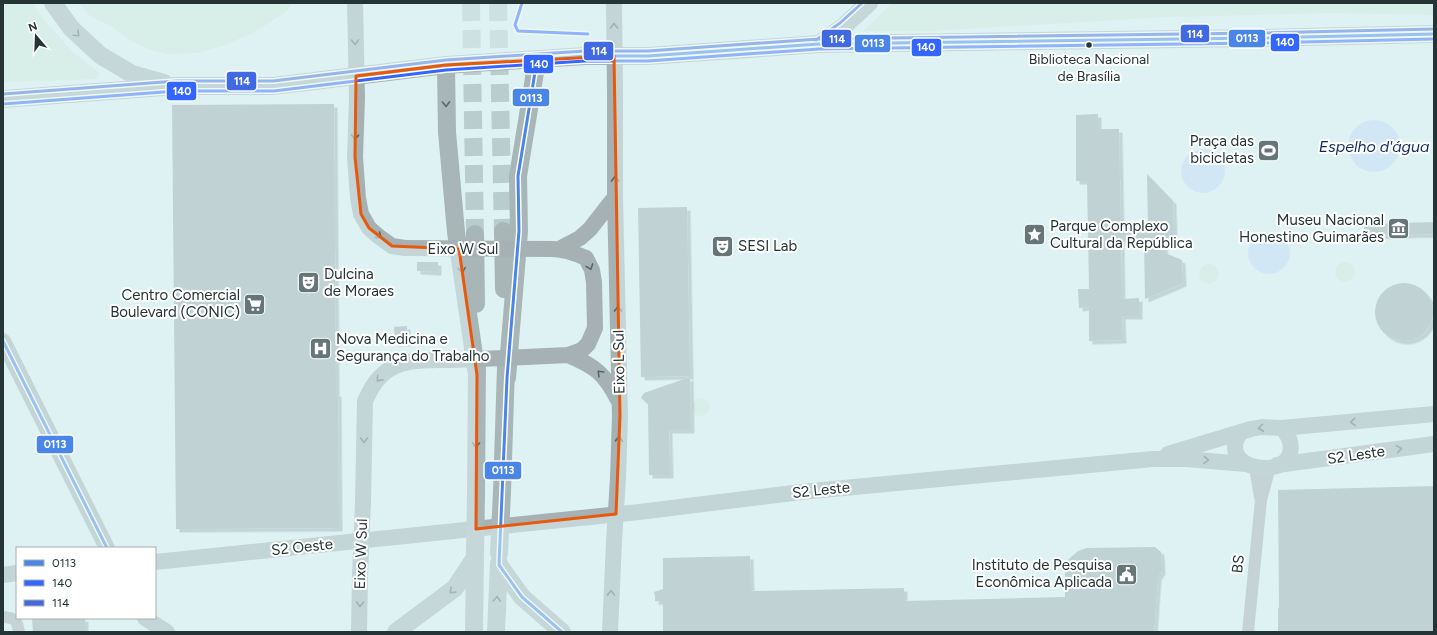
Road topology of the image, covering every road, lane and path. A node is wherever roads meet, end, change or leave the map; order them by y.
1 (53, 3) edge
2 (355, 3) edge
3 (614, 3) edge
4 (869, 3) edge
5 (1434, 34) edge
6 (819, 44) junction
7 (537, 60) junction
8 (446, 64) junction
9 (177, 86) junction
10 (3, 99) edge
11 (615, 197) junction
12 (503, 231) tunnel mouth
13 (475, 234) tunnel mouth
14 (555, 249) junction
15 (3, 341) edge
16 (568, 355) junction
17 (477, 375) junction
18 (506, 378) junction
19 (620, 404) junction
20 (1434, 414) edge
21 (1282, 428) junction
22 (1240, 433) junction
23 (1434, 444) edge
24 (1153, 459) junction
25 (1262, 466) junction
26 (490, 527) joint
27 (106, 546) edge
28 (475, 556) junction
29 (499, 559) junction
30 (157, 563) edge
31 (16, 573) edge
32 (3, 575) edge
33 (16, 584) edge
34 (3, 586) edge
35 (3, 616) edge
36 (147, 619) edge
37 (19, 632) edge
38 (167, 632) edge
39 (359, 632) edge
40 (396, 632) edge
41 (474, 632) edge
42 (496, 632) edge
43 (562, 632) edge
44 (610, 632) edge
45 (1248, 632) edge

1 -> 9 highway
2 -> 14 main road, Eixo W Sul, bridge
11 -> 3 main road, Eixo L Sul, bridge
4 - 6 highway
5 - 6 highway
6 - 7 highway
7 - 8 highway
7 - 18 highway
8 - 9 highway
8 -> 17 highway
9 - 10 highway
11 - 14 main road
19 -> 11 main road, Eixo L Sul
12 - 18 highway
13 - 17 highway
14 -> 16 main road, Eixo W Sul
15 - 27 main road
19 -> 16 main road
16 -> 39 main road, Eixo W Sul, bridge
17 -> 28 highway, bridge
18 - 29 highway, bridge
44 -> 19 main road, Eixo L Sul, bridge
20 -> 21 main road
21 -> 22 main road
21 - 25 main road
22 - 24 main road, S2 Leste
22 - 25 main road
25 -> 23 main road, S2 Leste
24 -> 25 main road, S2 Leste
24 - 26 main road, S2 Leste
25 - 45 street, BS
26 - 30 main road, S2 Oeste
28 -> 40 highway
28 - 41 highway
42 -> 29 highway
29 - 43 highway
31 - 32 main road
33 - 34 main road
35 - 37 street
36 - 38 main road

